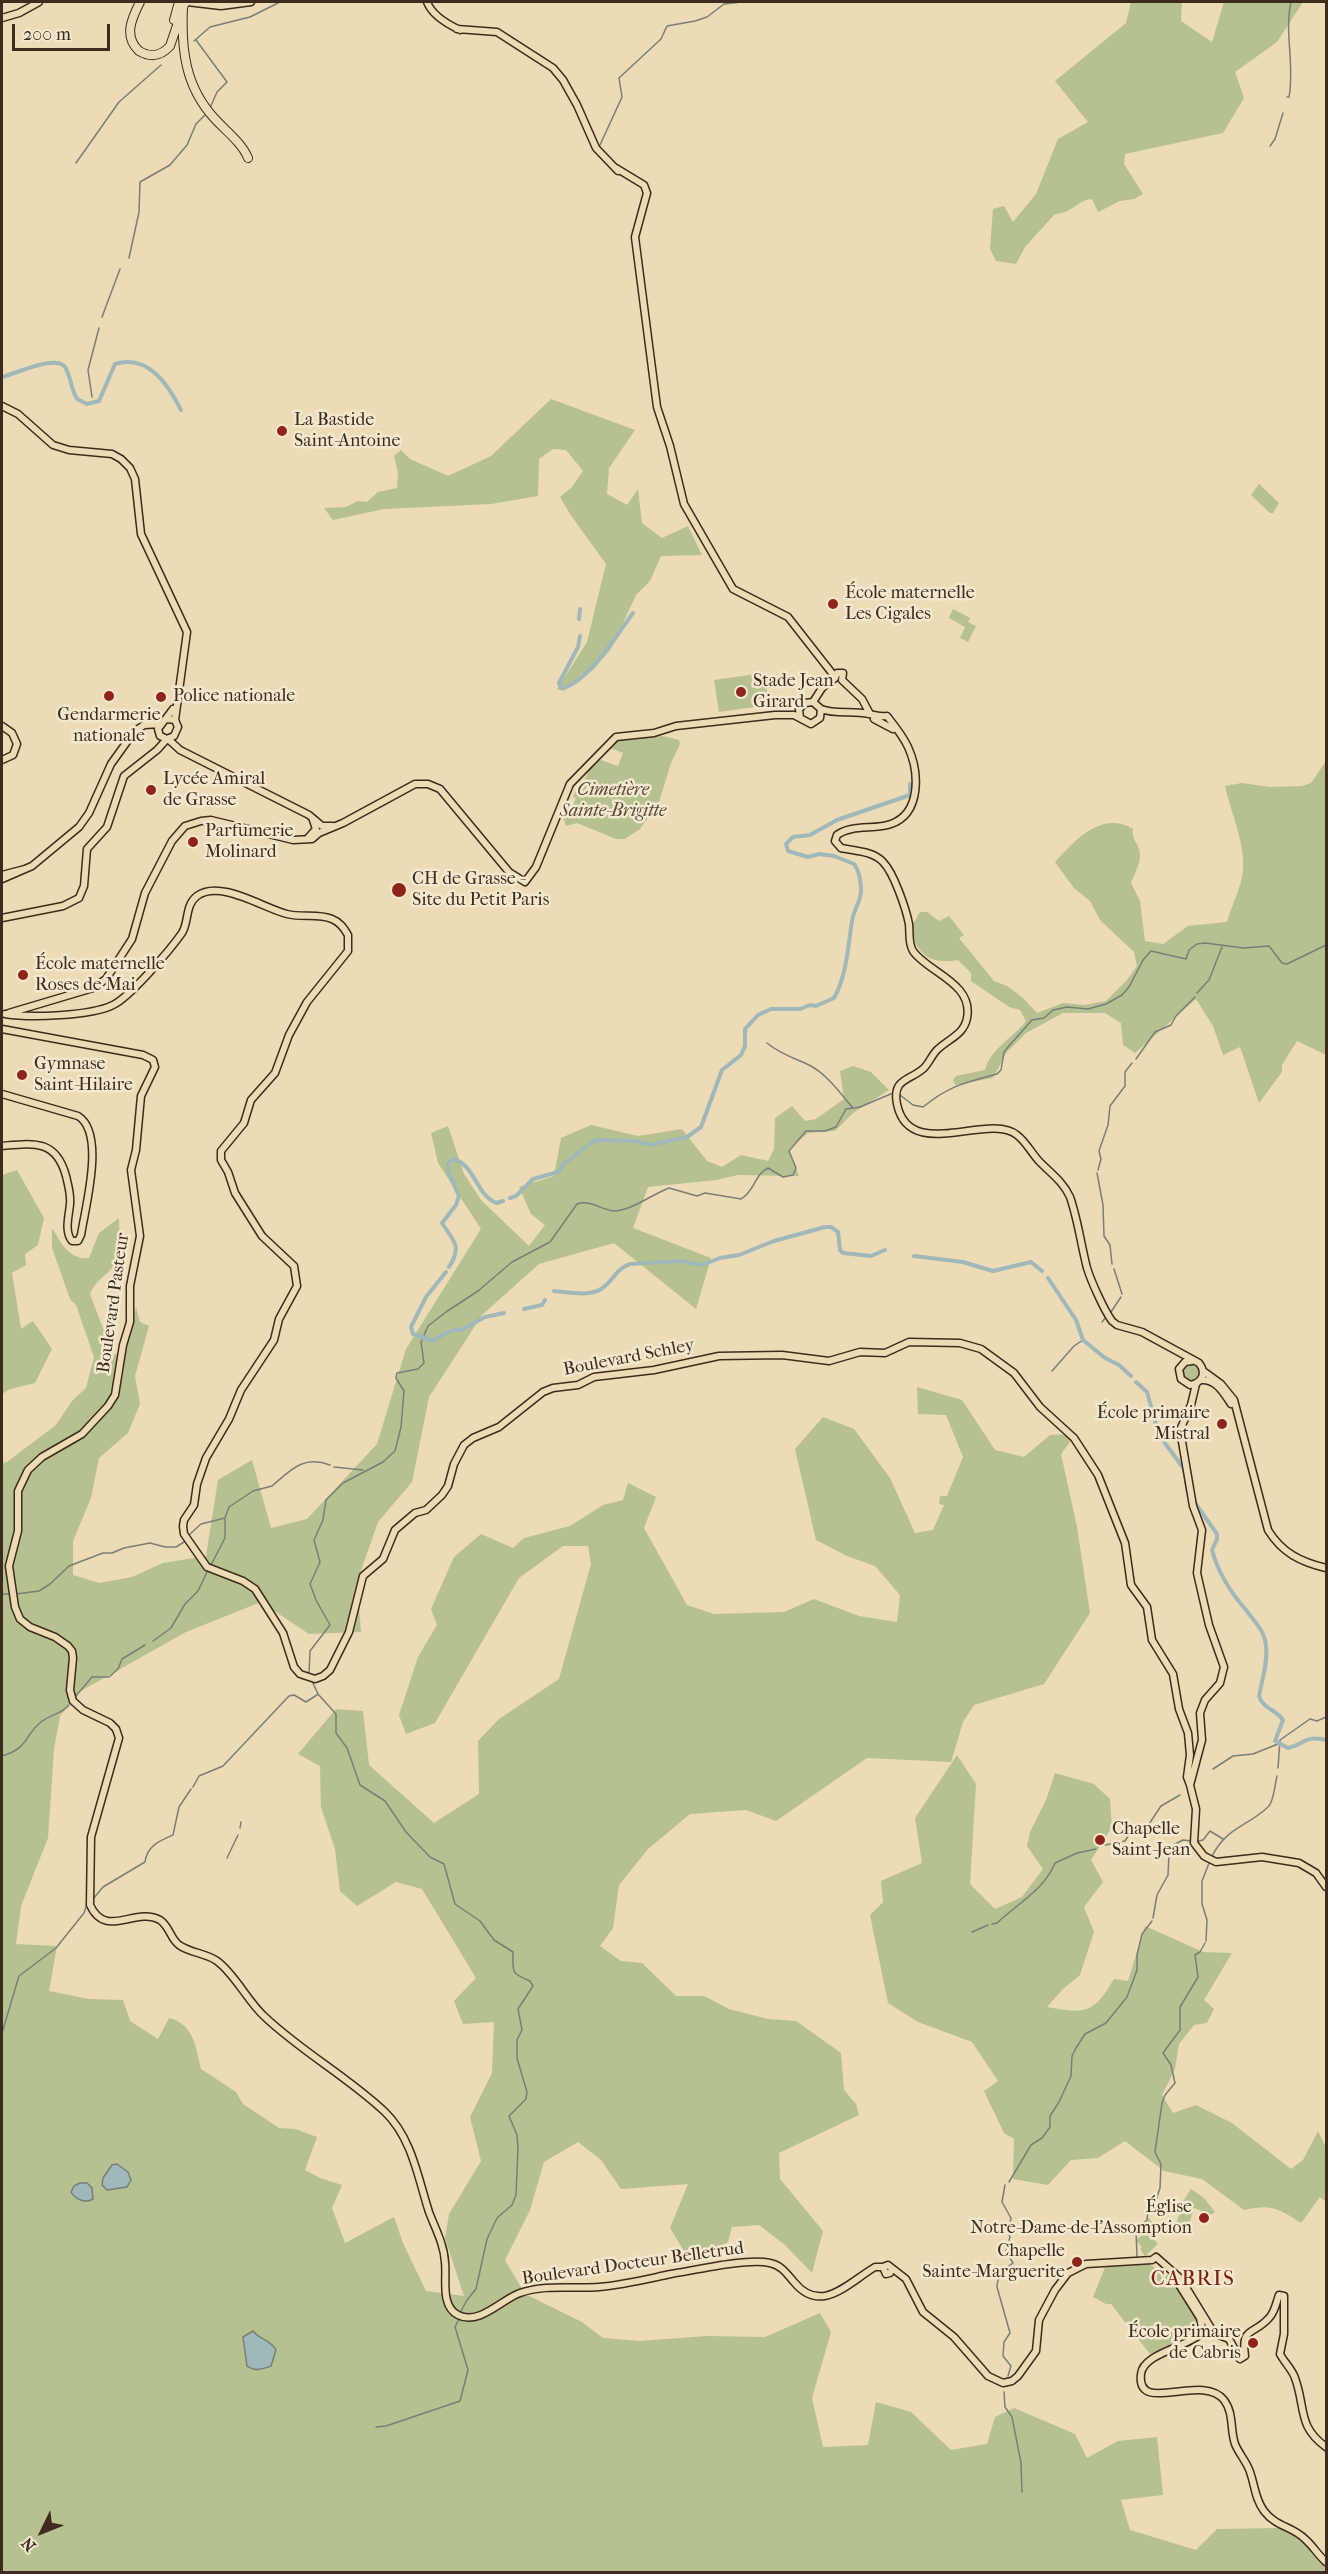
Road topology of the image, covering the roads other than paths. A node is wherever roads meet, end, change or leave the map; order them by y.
1 (39, 2) edge
2 (143, 2) edge
3 (251, 2) edge
4 (427, 2) edge
5 (183, 3) edge
6 (2, 18) edge
7 (239, 145) junction
8 (250, 145) dead end
9 (248, 158) dead end
10 (2, 406) edge
11 (834, 676) junction
12 (858, 698) junction
13 (176, 703) junction
14 (818, 705) junction
15 (799, 709) junction
16 (854, 712) junction
17 (786, 714) junction
18 (870, 714) junction
19 (800, 717) junction
20 (821, 717) junction
21 (167, 719) junction
22 (881, 719) junction
23 (175, 720) junction
24 (160, 724) junction
25 (149, 725) junction
26 (2, 726) edge
27 (165, 736) junction
28 (2, 760) edge
29 (319, 829) junction
30 (28, 868) junction
31 (2, 878) edge
32 (2, 918) edge
33 (19, 1013) junction
34 (3, 1015) edge
35 (2, 1029) edge
36 (2, 1094) edge
37 (2, 1146) edge
38 (1178, 1350) junction
39 (1192, 1360) junction
40 (1182, 1365) junction
41 (1203, 1371) junction
42 (1198, 1382) junction
43 (1187, 1384) junction
44 (1191, 1401) junction
45 (1237, 1417) junction
46 (1326, 1568) edge
47 (1190, 1785) junction
48 (1326, 1887) edge
49 (93, 1912) joint
50 (1208, 2329) junction
51 (1326, 2446) edge
52 (1326, 2562) edge

1 - 6 main road
2 - 5 highway
3 - 5 main road
4 - 11 main road
5 - 7 highway
7 - 8 highway
7 - 9 highway
10 - 13 main road
11 - 12 main road
11 - 14 main road
12 - 16 main road
12 - 18 main road
13 - 21 main road
13 - 23 main road
14 - 15 main road
14 - 16 main road
14 - 20 main road
15 - 17 main road
15 - 19 main road
16 - 18 main road
17 - 19 main road
17 - 29 main road
18 - 22 main road
19 - 20 main road
20 - 22 main road
21 - 23 main road
21 - 24 main road
22 - 38 main road
23 - 27 main road
24 - 25 main road
24 - 27 main road
25 - 27 main road
25 - 30 main road
26 - 28 main road
27 - 29 main road
27 - 32 main road
29 - 33 main road
30 - 31 main road
30 - 31 main road
33 - 34 main road
33 - 47 main road, Boulevard Schley
35 - 49 main road, Boulevard Pasteur
36 - 37 main road
38 - 39 main road
38 - 40 main road
39 - 40 main road
39 - 41 main road
40 - 43 main road
41 - 42 main road
41 - 45 main road
42 - 43 main road
42 - 44 main road
42 - 45 main road
43 - 44 main road
44 - 47 main road
45 - 46 main road
47 - 48 main road, Boulevard Schley
49 - 50 main road, Boulevard Docteur Belletrud
50 - 51 main road
50 - 52 main road

